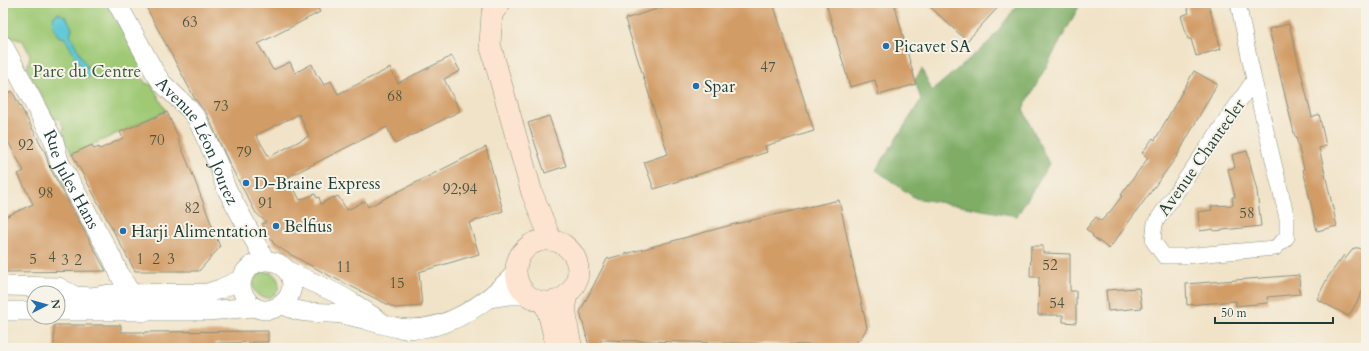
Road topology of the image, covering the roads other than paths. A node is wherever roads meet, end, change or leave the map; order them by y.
1 (116, 3) edge
2 (500, 3) edge
3 (1238, 3) edge
4 (3, 45) edge
5 (1254, 80) junction
6 (542, 241) junction
7 (265, 260) junction
8 (286, 270) junction
9 (516, 273) junction
10 (242, 279) junction
11 (3, 286) edge
12 (131, 293) junction
13 (566, 296) junction
14 (489, 298) junction
15 (535, 298) junction
16 (283, 304) junction
17 (254, 307) junction
18 (3, 311) edge
19 (26, 311) edge
20 (66, 311) edge
21 (142, 312) junction
22 (382, 323) junction
23 (564, 347) edge

1 - 7 street, Avenue Léon Jourez
2 - 6 main road
3 - 5 street, Avenue Chantecler
4 - 12 street, Rue Jules Hans
5 - 5 street, Avenue Chantecler
6 - 9 main road
6 - 13 main road
7 - 8 street
7 - 10 street
8 - 16 street
8 - 22 street
9 - 14 street
9 - 15 main road
10 - 12 street
10 - 17 street
11 - 12 street
12 - 21 street, Rue Jules Hans
13 - 15 main road
13 - 23 main road
14 - 15 street
14 - 22 street
15 - 23 main road
16 - 17 street
16 - 22 street
17 - 21 street
18 - 19 street
20 - 21 street

